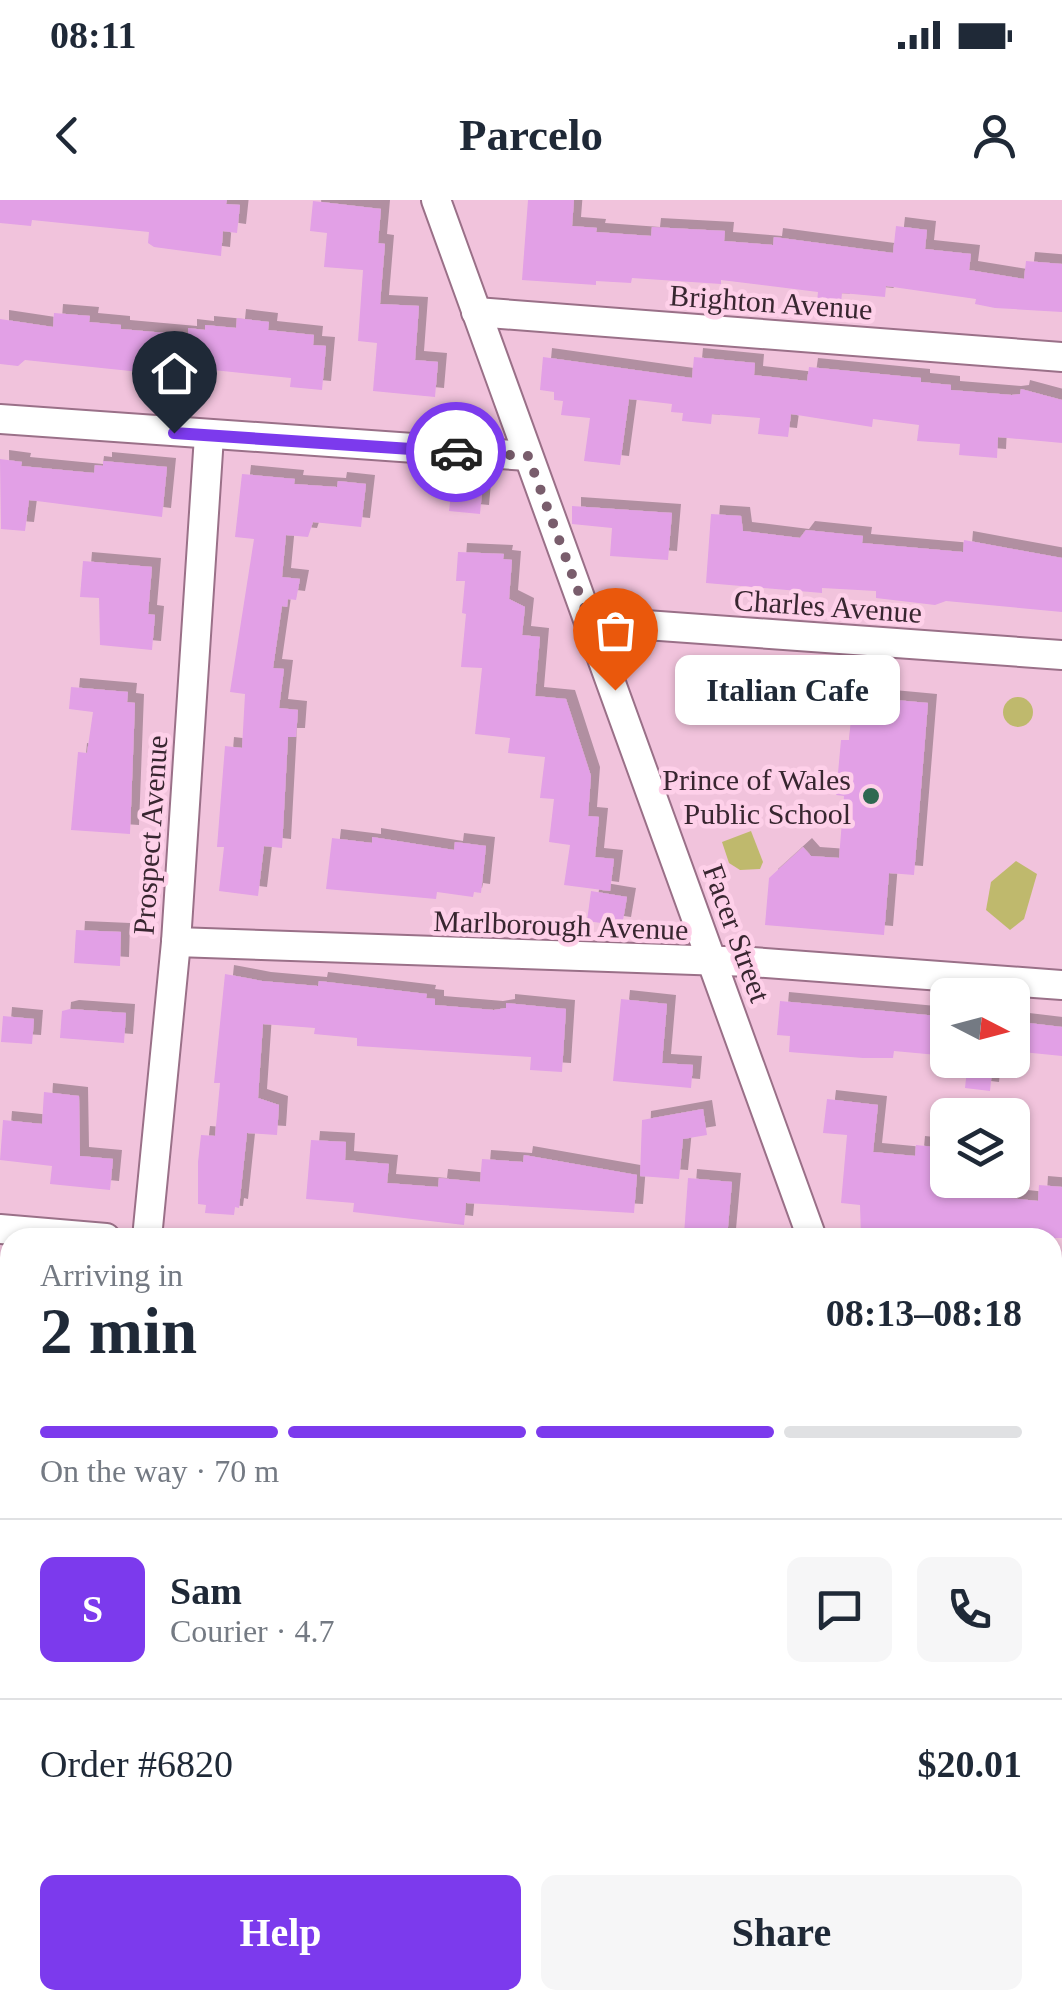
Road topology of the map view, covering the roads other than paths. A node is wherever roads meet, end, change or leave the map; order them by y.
1 (436, 200) edge
2 (476, 312) junction
3 (1062, 357) edge
4 (0, 419) edge
5 (209, 436) junction
6 (528, 456) junction
7 (590, 621) junction
8 (1062, 655) edge
9 (176, 942) junction
10 (714, 964) junction
11 (1062, 985) edge
12 (147, 1228) edge
13 (808, 1228) edge

1 - 2 street, Facer Street
2 - 3 street, Brighton Avenue
2 - 6 street, Facer Street
4 - 5 street
5 - 6 street
5 - 9 street, Prospect Avenue
6 - 7 street, Facer Street
7 - 8 street, Charles Avenue
7 - 10 street, Facer Street
9 - 10 street, Marlborough Avenue
9 - 12 street, Prospect Avenue
10 - 11 street, Marlborough Avenue
10 - 13 street, Facer Street

